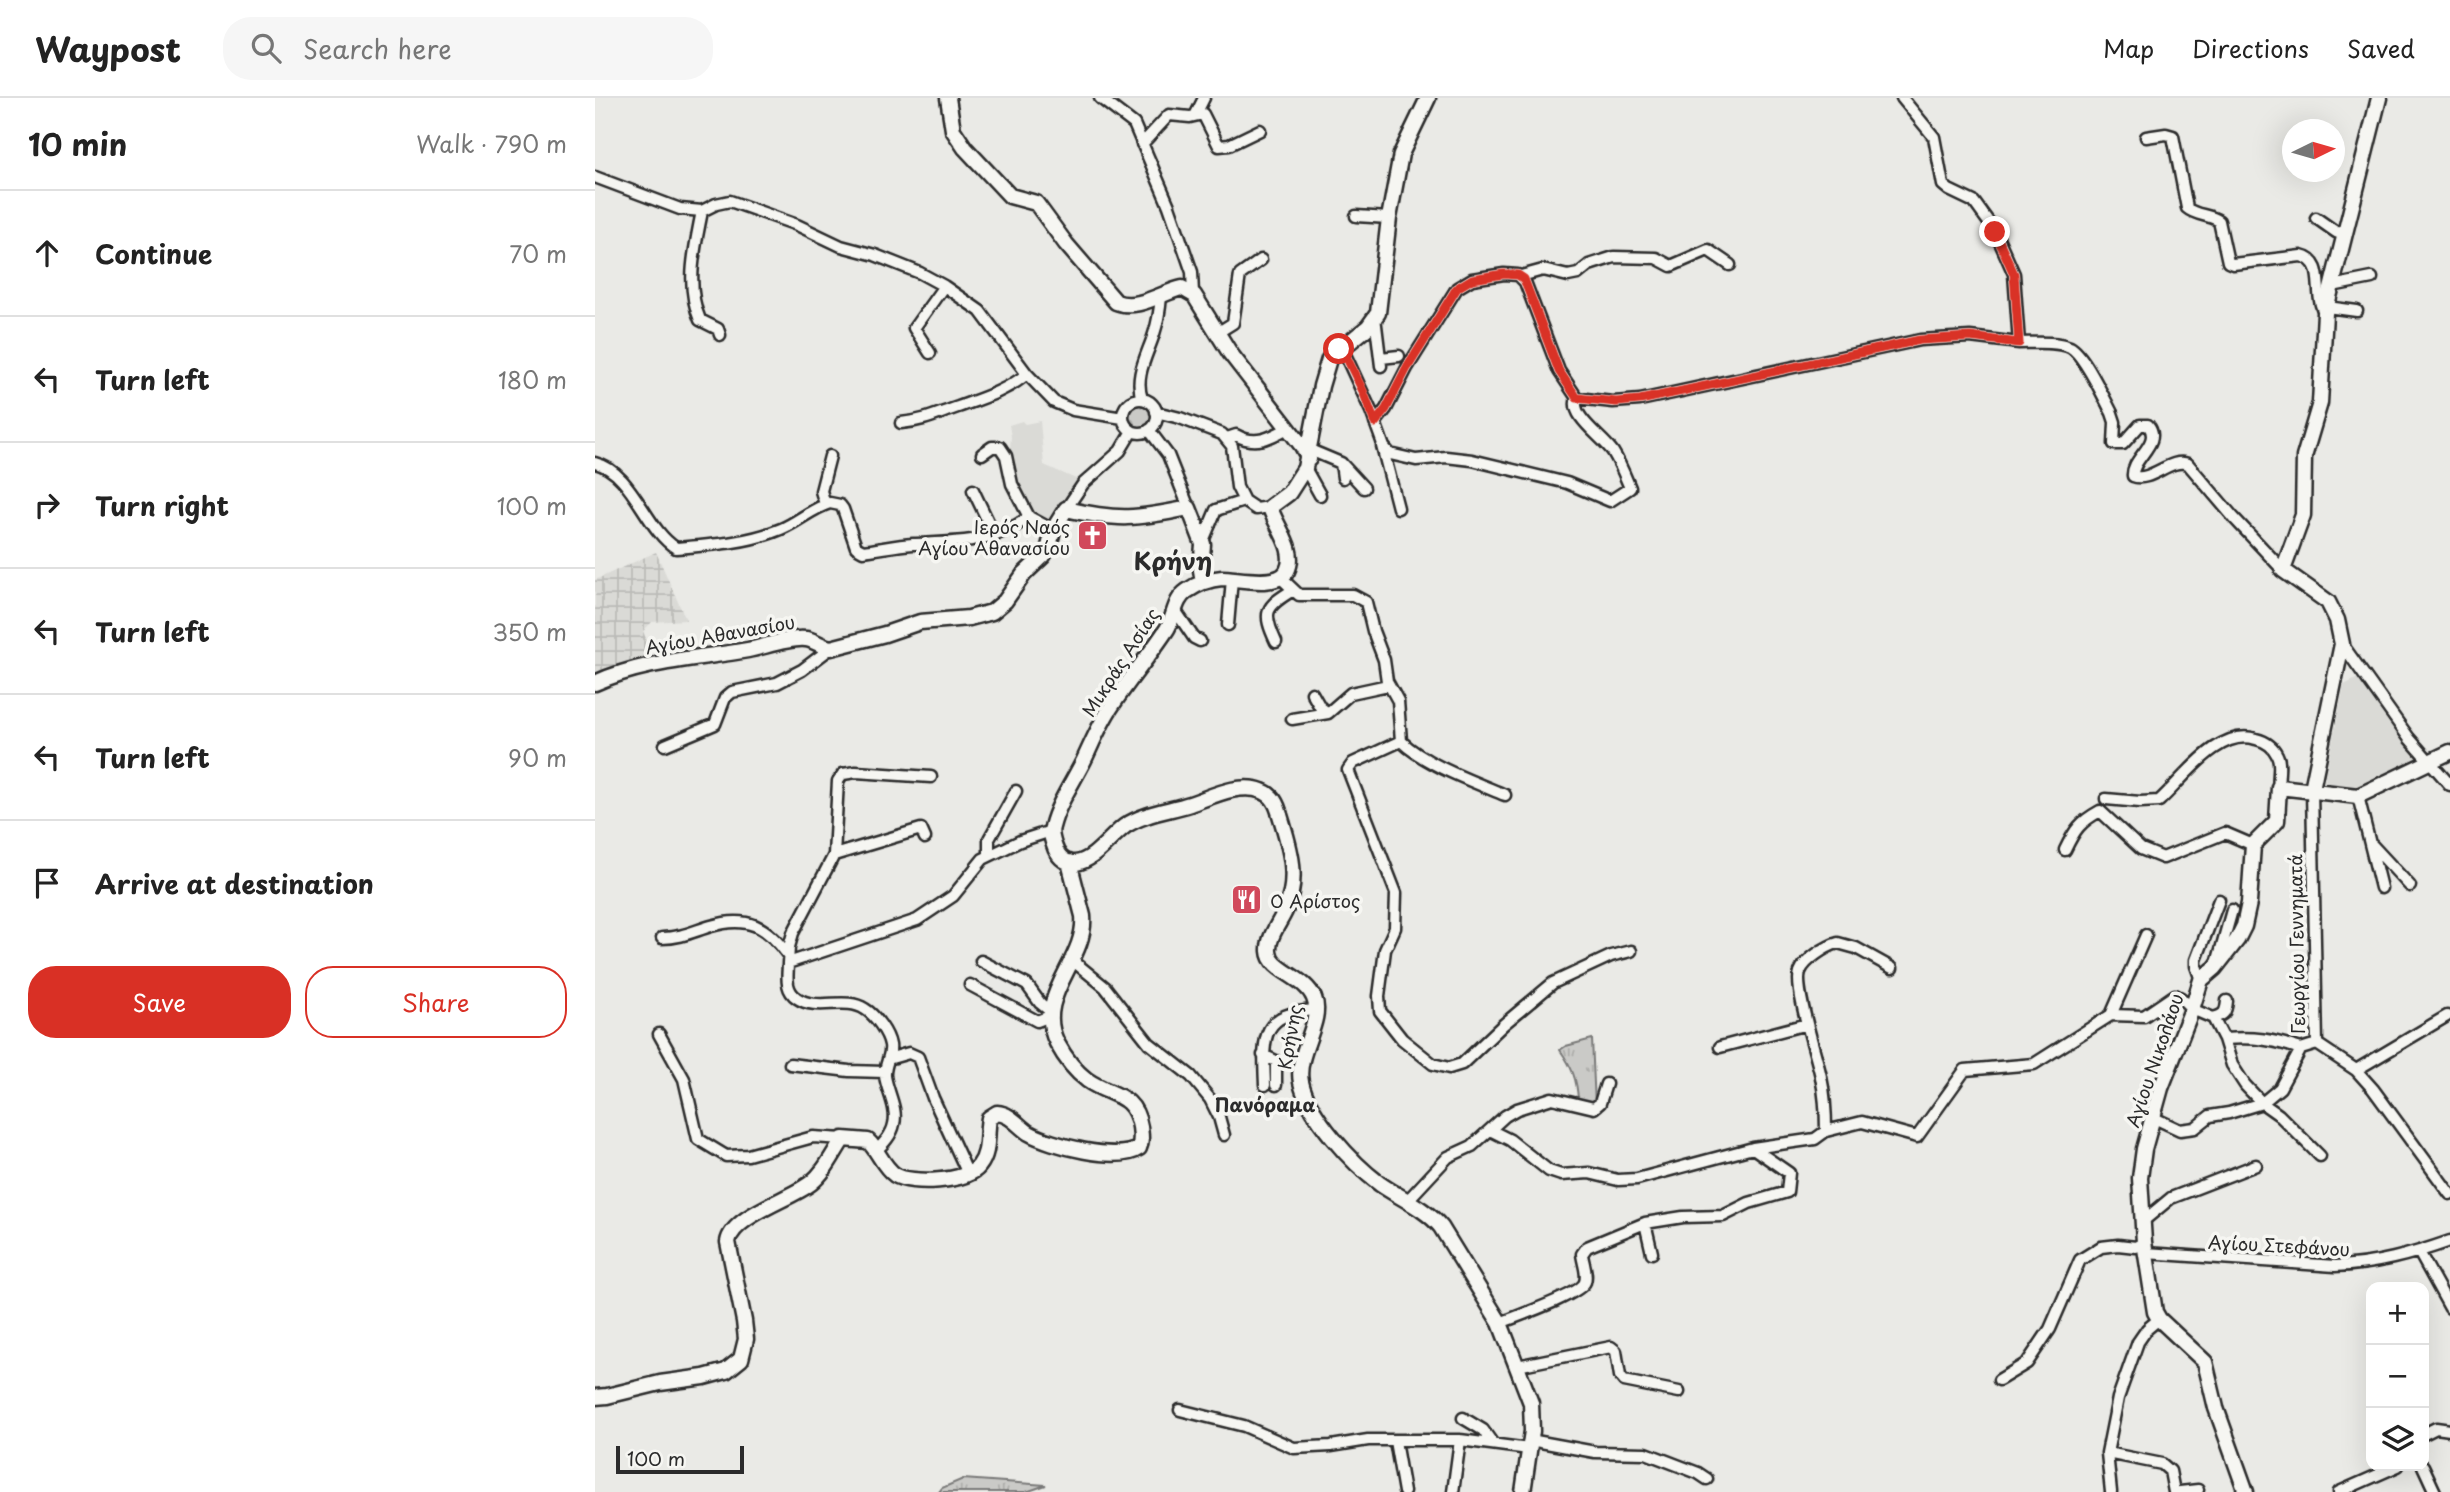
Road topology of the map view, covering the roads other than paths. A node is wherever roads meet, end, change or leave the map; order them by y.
1 (948, 98) edge
2 (1100, 98) edge
3 (1204, 98) edge
4 (1428, 98) edge
5 (1902, 98) edge
6 (2379, 98) edge
7 (1196, 114) junction
8 (1259, 130) dead end
9 (2146, 137) dead end
10 (1142, 144) junction
11 (595, 177) edge
12 (702, 211) junction
13 (1356, 216) dead end
14 (1389, 218) junction
15 (2316, 218) dead end
16 (2344, 235) junction
17 (1261, 260) dead end
18 (1730, 265) dead end
19 (1521, 276) junction
20 (2372, 278) dead end
21 (944, 286) junction
22 (2332, 286) junction
23 (1193, 294) junction
24 (1161, 296) junction
25 (2326, 310) junction
26 (2357, 311) dead end
27 (1375, 317) junction
28 (1217, 333) junction
29 (720, 335) dead end
30 (2019, 343) junction
31 (1342, 348) junction
32 (930, 353) dead end
33 (1399, 356) dead end
34 (1027, 374) junction
35 (1577, 398) junction
36 (1142, 399) junction
37 (1156, 412) junction
38 (1122, 418) junction
39 (901, 423) dead end
40 (1375, 423) junction
41 (1288, 428) junction
42 (1149, 430) junction
43 (1132, 431) junction
44 (1227, 438) junction
45 (1382, 442) junction
46 (982, 454) dead end
47 (830, 456) dead end
48 (1308, 459) junction
49 (595, 463) edge
50 (1341, 463) junction
51 (1343, 478) dead end
52 (1364, 488) dead end
53 (973, 490) dead end
54 (1320, 495) dead end
55 (1244, 501) junction
56 (825, 504) junction
57 (1270, 507) junction
58 (1189, 508) junction
59 (1398, 508) dead end
60 (1066, 509) junction
61 (1029, 517) junction
62 (1053, 530) junction
63 (995, 536) junction
64 (1203, 541) junction
65 (2283, 570) junction
66 (1280, 578) junction
67 (1232, 579) junction
68 (1203, 582) junction
69 (1293, 590) junction
70 (1175, 610) junction
71 (1228, 625) dead end
72 (1200, 641) dead end
73 (1276, 642) dead end
74 (2342, 644) junction
75 (831, 648) junction
76 (595, 683) edge
77 (1388, 685) junction
78 (1312, 693) dead end
79 (1328, 713) junction
80 (1292, 719) dead end
81 (1401, 741) junction
82 (665, 745) dead end
83 (2450, 752) edge
84 (2428, 762) junction
85 (931, 777) dead end
86 (2450, 785) edge
87 (2279, 787) junction
88 (2312, 789) junction
89 (1016, 791) dead end
90 (1505, 795) dead end
91 (2358, 796) junction
92 (2106, 799) dead end
93 (1051, 831) junction
94 (925, 838) dead end
95 (2369, 842) junction
96 (2253, 845) junction
97 (2065, 850) dead end
98 (834, 855) junction
99 (989, 855) junction
100 (1069, 862) junction
101 (2410, 886) dead end
102 (2381, 888) dead end
103 (2218, 900) dead end
104 (2232, 910) dead end
105 (2145, 935) dead end
106 (662, 938) dead end
107 (1631, 951) dead end
108 (788, 959) junction
109 (1072, 960) junction
110 (981, 961) dead end
111 (1892, 968) dead end
112 (2215, 968) junction
113 (2201, 980) junction
114 (970, 985) dead end
115 (2227, 1001) dead end
116 (2192, 1009) junction
117 (1316, 1010) junction
118 (1050, 1014) junction
119 (2111, 1015) junction
120 (2447, 1016) dead end
121 (2213, 1018) junction
122 (1807, 1024) junction
123 (659, 1034) dead end
124 (2224, 1039) junction
125 (2316, 1044) junction
126 (1720, 1047) dead end
127 (2301, 1049) junction
128 (888, 1059) junction
129 (790, 1064) dead end
130 (2356, 1070) junction
131 (885, 1073) junction
132 (1606, 1084) dead end
133 (1270, 1085) dead end
134 (2262, 1103) junction
135 (2152, 1117) junction
136 (1490, 1130) junction
137 (1826, 1131) junction
138 (1224, 1135) dead end
139 (843, 1139) junction
140 (1753, 1148) junction
141 (876, 1151) junction
142 (2320, 1156) dead end
143 (2256, 1165) dead end
144 (968, 1174) junction
145 (2450, 1194) edge
146 (1407, 1201) junction
147 (2142, 1222) junction
148 (1645, 1223) junction
149 (2450, 1241) edge
150 (2145, 1248) junction
151 (2419, 1252) junction
152 (1652, 1253) dead end
153 (2450, 1308) edge
154 (2159, 1319) junction
155 (1500, 1323) junction
156 (1517, 1366) junction
157 (1999, 1380) dead end
158 (1679, 1392) dead end
159 (595, 1397) edge
160 (1180, 1410) dead end
161 (1463, 1418) dead end
162 (2450, 1430) edge
163 (2429, 1432) edge
164 (1460, 1440) junction
165 (1395, 1441) junction
166 (1493, 1444) junction
167 (1529, 1444) junction
168 (2108, 1454) junction
169 (2386, 1471) edge
170 (2425, 1471) edge
171 (1707, 1479) dead end
172 (2198, 1490) edge
173 (1404, 1492) edge
174 (1455, 1492) edge
175 (1523, 1492) edge
176 (2111, 1492) edge
177 (2174, 1492) edge
178 (2180, 1492) edge
179 (2246, 1492) edge
180 (2339, 1492) edge
181 (2435, 1492) edge

1 - 24 street
2 - 10 street
3 - 7 street
4 - 14 street
5 - 30 street
6 - 16 street
7 - 8 street
7 - 10 street
9 - 25 street
10 - 23 street
11 - 12 street
12 - 21 street
12 - 29 street
13 - 14 street
14 - 27 street
15 - 16 street
16 - 22 street
17 - 28 street
18 - 19 street
19 - 35 street
19 - 40 street
20 - 22 street
21 - 32 street
21 - 34 street
22 - 25 street
23 - 24 street
23 - 28 street
24 - 36 street
25 - 26 street
25 - 65 street
27 - 31 street
27 - 33 street
28 - 41 street
30 - 35 street
30 - 65 street
31 - 40 street
31 - 48 street
34 - 38 street
34 - 39 street
35 - 45 street
36 - 37 street
36 - 38 street
37 - 42 street
37 - 44 street
38 - 43 street
40 - 45 street
41 - 44 street
41 - 48 street
42 - 43 street
42 - 58 street
43 - 60 street
44 - 55 street
45 - 59 street
46 - 61 street
47 - 56 street
48 - 50 street
48 - 54 street
48 - 57 street
49 - 56 street
50 - 51 street
50 - 52 street
53 - 63 street
55 - 57 street
55 - 64 street
56 - 63 street
57 - 66 street
58 - 60 street
58 - 64 street
60 - 62 street
61 - 62 street
61 - 63 street
62 - 75 street
64 - 68 street
65 - 74 street
66 - 67 street
66 - 69 street
67 - 68 street
67 - 71 street
68 - 70 street, Μικράς Ασίας
69 - 73 street
69 - 77 street
70 - 72 street
70 - 93 street, Μικράς Ασίας
74 - 84 street
74 - 88 street, Γεωργίου Γεννηματά
75 - 76 street, Αγίου Αθανασίου
75 - 82 street
77 - 79 street
77 - 81 street
78 - 79 street
79 - 80 street
81 - 90 street
81 - 107 street
83 - 84 street
84 - 86 street
84 - 91 street
85 - 98 street
87 - 88 street
87 - 92 street
87 - 96 street
88 - 91 street
88 - 125 street, Γεωργίου Γεννηματά
89 - 99 street
91 - 95 street
93 - 99 street
93 - 100 street
94 - 98 street
95 - 101 street
95 - 102 street
96 - 97 street
96 - 112 street, Αγίου Νικολάου
98 - 108 street
99 - 108 street
100 - 109 street
100 - 117 street, Κρήνης
103 - 113 street
104 - 112 street
105 - 119 street
106 - 108 street
108 - 128 street
109 - 118 street
109 - 138 street
110 - 118 street
111 - 122 street
112 - 113 street, Αγίου Νικολάου
113 - 116 street, Αγίου Νικολάου
114 - 118 street
115 - 121 street
116 - 119 street
116 - 121 street
116 - 135 street, Αγίου Νικολάου
117 - 133 street
117 - 146 street, Κρήνης
118 - 144 street
119 - 137 street
120 - 130 street
121 - 124 street
122 - 126 street
122 - 137 street
123 - 139 street
124 - 127 street
124 - 134 street
125 - 127 street, Γεωργίου Γεννηματά
125 - 130 street
127 - 134 street, Γεωργίου Γεννηματά
128 - 131 street
128 - 144 street
129 - 131 street
130 - 145 street
131 - 141 street
132 - 136 street
134 - 135 street
134 - 142 street
135 - 147 street, Αγίου Νικολάου
136 - 140 street
136 - 146 street
137 - 140 street
139 - 141 street
139 - 159 street
140 - 148 street
141 - 144 street
143 - 147 street
146 - 155 street, Κρήνης
147 - 150 street, Αγίου Νικολάου
148 - 152 street
148 - 155 street
149 - 151 street, Αγίου Στεφάνου
150 - 151 street, Αγίου Στεφάνου
150 - 154 street, Αγίου Νικολάου
150 - 157 street, Αγίου Στεφάνου
151 - 153 street
154 - 168 street
154 - 179 street
155 - 156 street, Κρήνης
156 - 158 street
156 - 167 street, Κρήνης
160 - 165 street
161 - 166 street
162 - 163 street
164 - 165 street
164 - 166 street
164 - 174 street
165 - 173 street
166 - 167 street
167 - 171 street
167 - 175 street, Κρήνης
168 - 176 street
168 - 177 street
169 - 180 street
170 - 181 street
172 - 178 street

